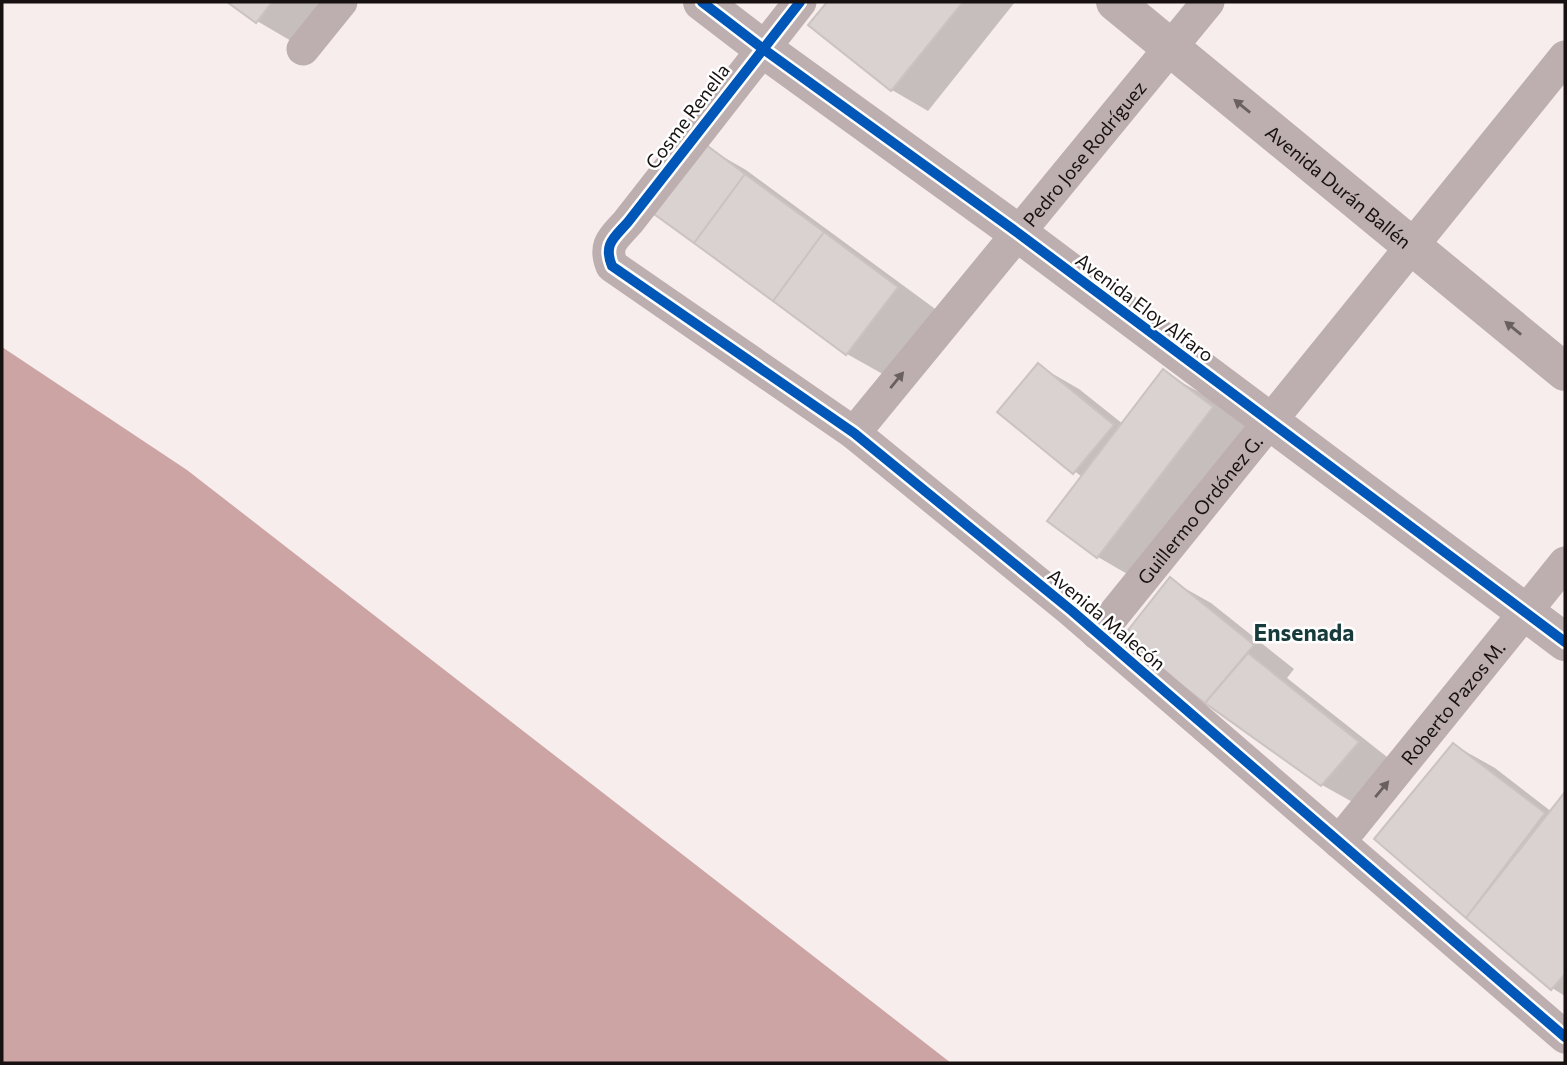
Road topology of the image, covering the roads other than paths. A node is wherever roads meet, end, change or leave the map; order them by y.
1 (341, 2) edge
2 (702, 2) edge
3 (800, 2) edge
4 (1115, 2) edge
5 (1208, 2) edge
6 (1171, 47) junction
7 (762, 48) junction
8 (303, 49) dead end
9 (1565, 57) edge
10 (1018, 233) junction
11 (1412, 246) junction
12 (607, 254) joint
13 (1565, 372) edge
14 (1269, 423) junction
15 (853, 433) junction
16 (1565, 563) edge
17 (1526, 614) junction
18 (1098, 634) junction
19 (1565, 642) edge
20 (1339, 842) junction
21 (1565, 1037) edge

1 - 8 street
2 - 7 street, Avenida Eloy Alfaro
3 - 7 street, Cosme Renella
4 - 6 street, Avenida Durán Ballén
5 - 6 street, Pedro Jose Rodríguez
6 - 10 street, Pedro Jose Rodríguez
11 -> 6 street, Avenida Durán Ballén
7 - 10 street, Avenida Eloy Alfaro
7 - 12 street, Cosme Renella
9 - 11 street, Guillermo Ordónez G.
10 - 14 street, Avenida Eloy Alfaro
15 -> 10 street, Pedro Jose Rodríguez
13 -> 11 street, Avenida Durán Ballén
11 - 14 street, Guillermo Ordónez G.
12 - 15 street, Avenida Malecón
14 - 17 street, Avenida Eloy Alfaro
14 - 18 street, Guillermo Ordónez G.
15 - 18 street, Avenida Malecón
16 - 17 street, Roberto Pazos M.
17 - 19 street, Avenida Eloy Alfaro
20 -> 17 street, Roberto Pazos M.
18 - 20 street, Avenida Malecón
20 - 21 street, Avenida Malecón

